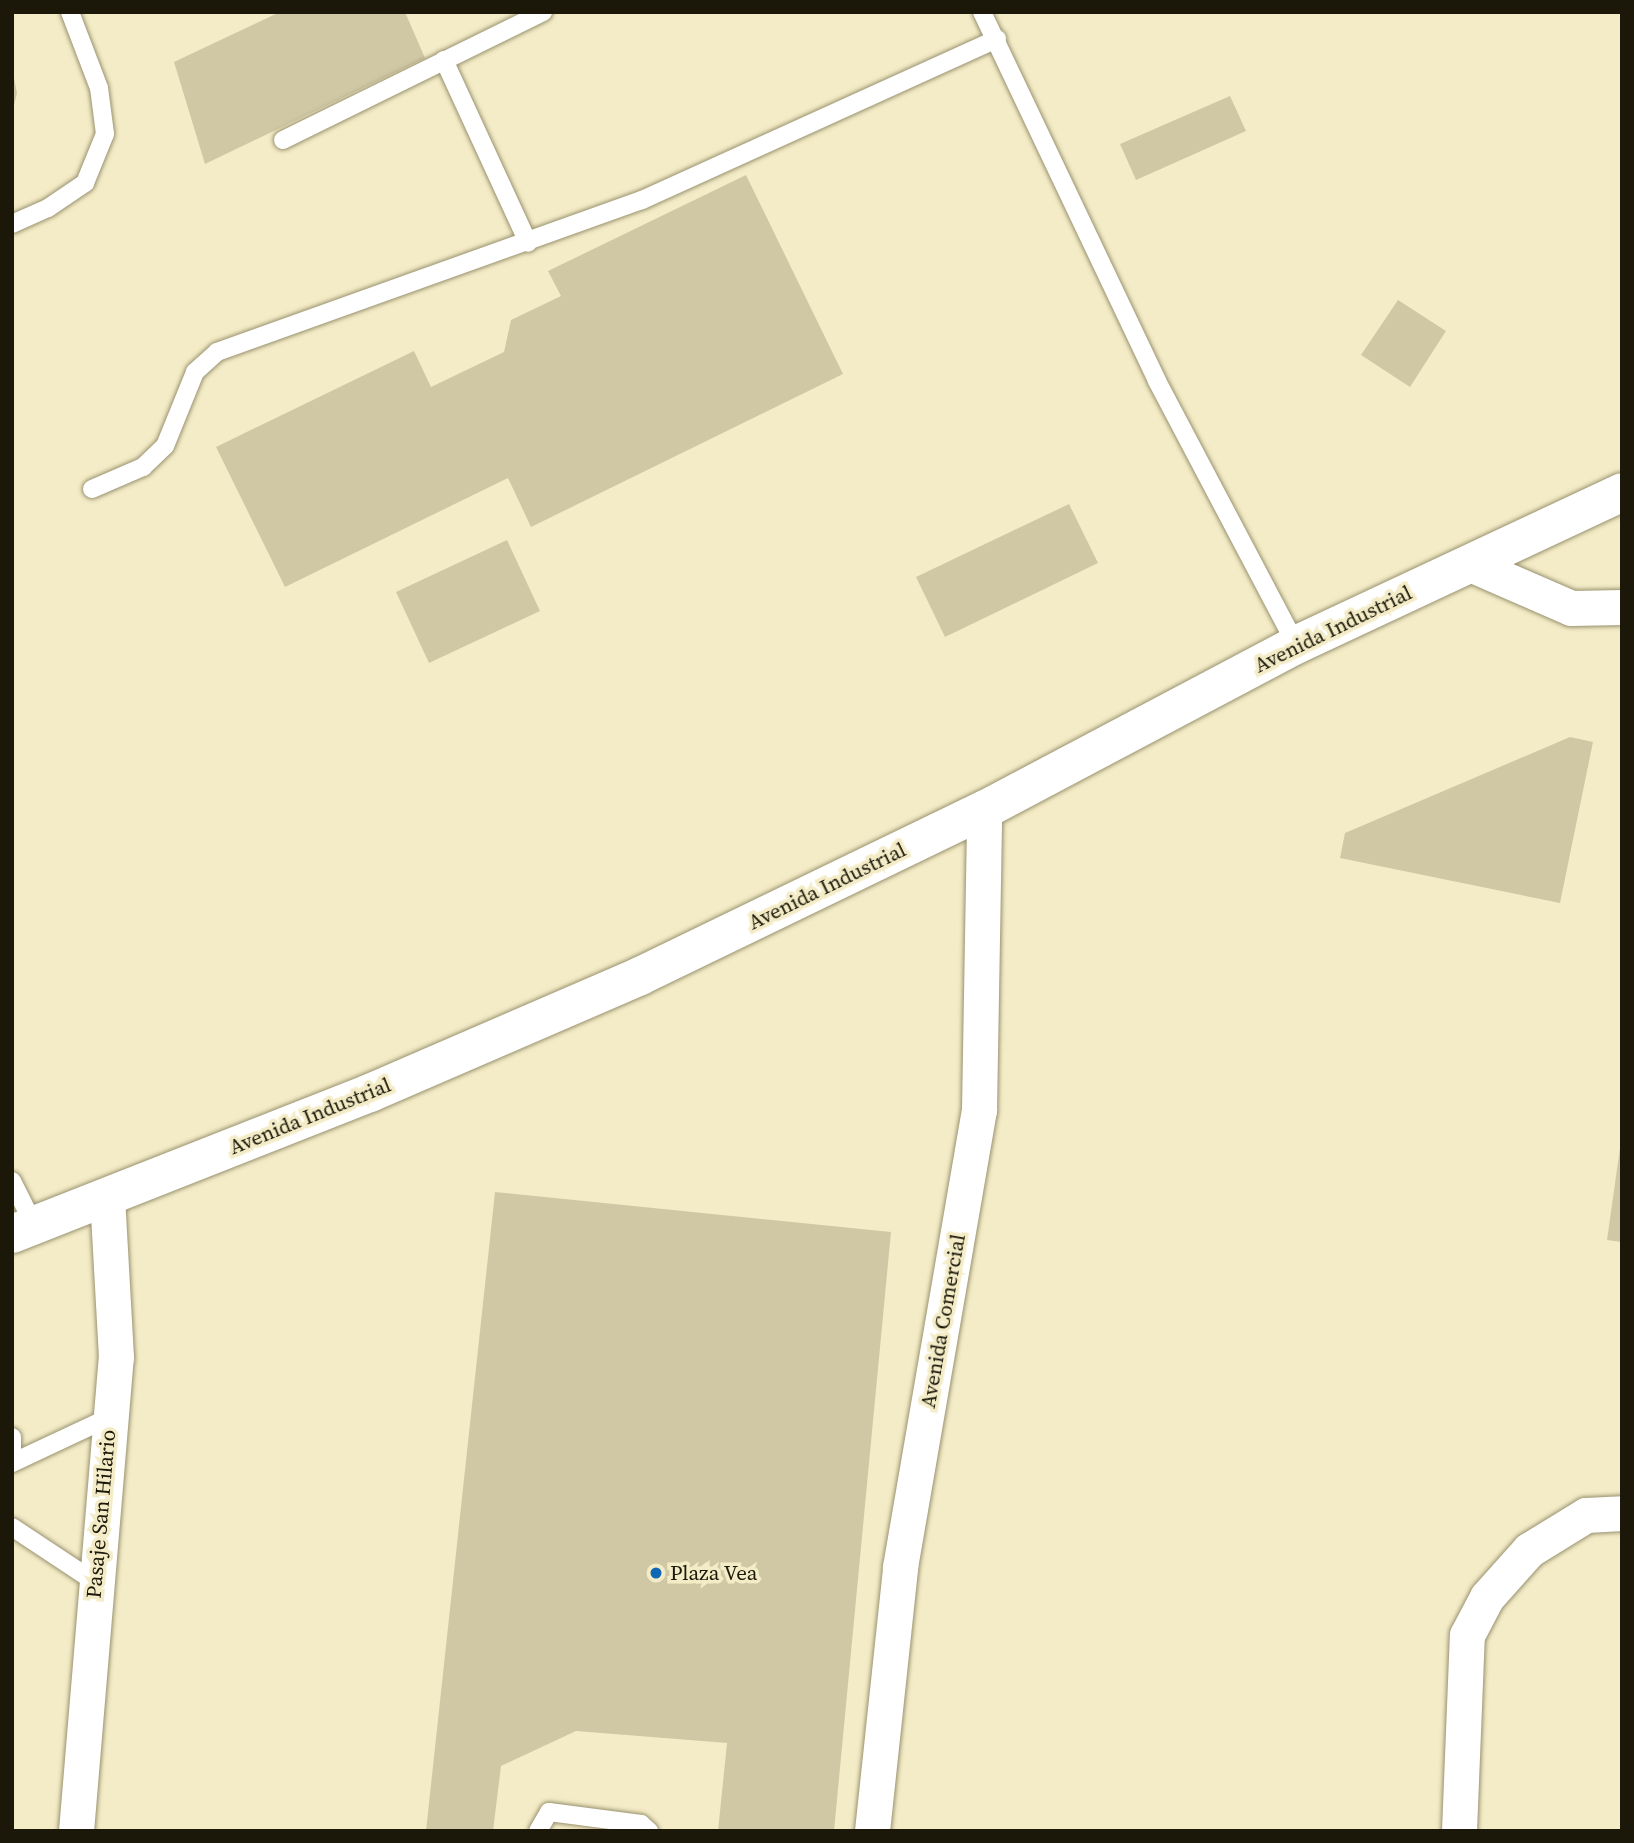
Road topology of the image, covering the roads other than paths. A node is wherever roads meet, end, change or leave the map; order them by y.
1 (70, 12) edge
2 (544, 12) edge
3 (982, 12) edge
4 (997, 39) junction
5 (444, 60) junction
6 (283, 140) dead end
7 (12, 224) edge
8 (528, 243) junction
9 (92, 489) dead end
10 (1622, 492) edge
11 (1470, 564) junction
12 (1622, 607) edge
13 (1296, 645) junction
14 (984, 810) junction
15 (12, 1181) edge
16 (107, 1197) junction
17 (23, 1230) edge
18 (110, 1417) junction
19 (12, 1437) edge
20 (13, 1462) edge
21 (1622, 1513) edge
22 (12, 1527) edge
23 (95, 1582) junction
24 (72, 1829) edge
25 (538, 1831) edge
26 (649, 1831) edge
27 (872, 1831) edge
28 (1459, 1831) edge

1 - 7 lane
2 - 5 lane
3 - 4 lane
4 - 8 lane
4 - 13 lane
5 - 6 lane
5 - 8 lane
8 - 9 lane
10 - 11 main road, Avenida Industrial
11 - 12 street
11 - 13 main road, Avenida Industrial
13 - 14 main road, Avenida Industrial
14 - 16 main road, Avenida Industrial
14 - 27 street, Avenida Comercial
15 - 17 lane
16 - 17 main road, Avenida Industrial
16 - 18 street, Pasaje San Hilario
18 - 20 lane
18 - 23 street, Pasaje San Hilario
19 - 20 lane
21 - 28 street
22 - 23 lane
23 - 24 street, Pasaje San Hilario
25 - 26 lane

